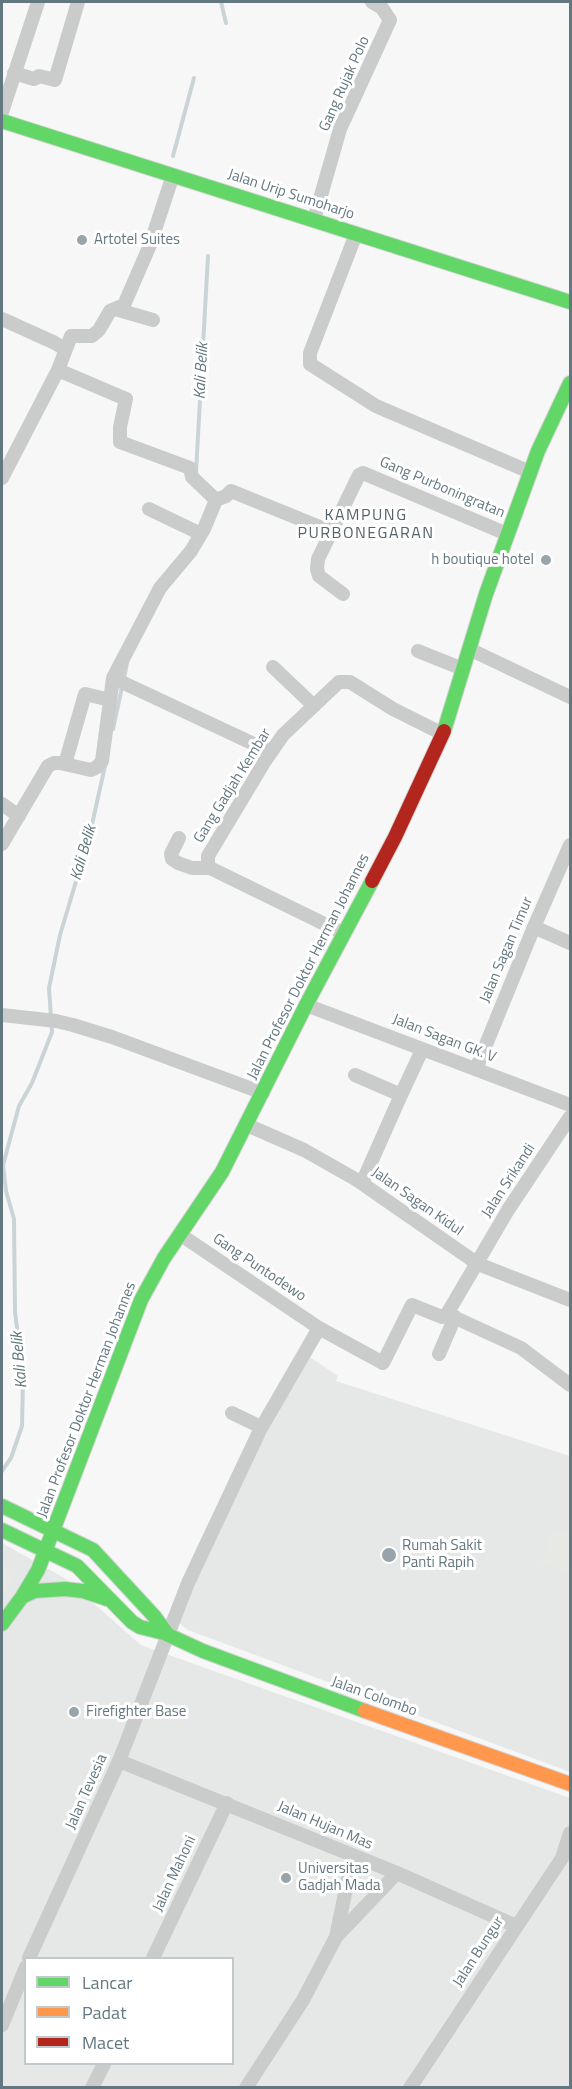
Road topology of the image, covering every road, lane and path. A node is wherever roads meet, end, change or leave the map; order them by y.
1 (38, 2) edge
2 (78, 2) edge
3 (379, 3) edge
4 (14, 73) junction
5 (2, 112) edge
6 (2, 121) edge
7 (172, 175) junction
8 (314, 220) junction
9 (356, 234) junction
10 (570, 302) edge
11 (115, 309) junction
12 (2, 319) edge
13 (153, 320) dead end
14 (65, 349) junction
15 (57, 370) junction
16 (570, 383) edge
17 (530, 472) junction
18 (2, 478) edge
19 (220, 498) junction
20 (149, 509) dead end
21 (332, 532) junction
22 (201, 534) junction
23 (507, 534) junction
24 (344, 594) dead end
25 (469, 649) junction
26 (418, 651) dead end
27 (273, 667) dead end
28 (463, 669) junction
29 (118, 680) junction
30 (570, 697) edge
31 (110, 700) junction
32 (314, 706) junction
33 (443, 734) junction
34 (271, 752) junction
35 (65, 764) junction
36 (2, 804) edge
37 (19, 816) junction
38 (179, 838) dead end
39 (2, 844) edge
40 (570, 845) edge
41 (210, 868) junction
42 (534, 927) junction
43 (343, 933) junction
44 (570, 943) edge
45 (306, 1005) junction
46 (2, 1015) edge
47 (422, 1050) junction
48 (476, 1069) junction
49 (355, 1074) dead end
50 (262, 1092) junction
51 (401, 1095) junction
52 (570, 1105) edge
53 (570, 1117) edge
54 (247, 1125) junction
55 (362, 1183) junction
56 (181, 1235) junction
57 (478, 1264) junction
58 (570, 1300) edge
59 (451, 1316) junction
60 (319, 1328) junction
61 (439, 1354) dead end
62 (570, 1385) edge
63 (232, 1413) dead end
64 (261, 1427) junction
65 (2, 1506) edge
66 (2, 1530) edge
67 (55, 1530) junction
68 (46, 1551) junction
69 (22, 1596) junction
70 (113, 1602) junction
71 (2, 1624) edge
72 (168, 1635) junction
73 (119, 1761) junction
74 (570, 1784) edge
75 (227, 1803) junction
76 (570, 1833) edge
77 (352, 1855) junction
78 (397, 1873) junction
79 (516, 1926) junction
80 (336, 1937) junction
81 (30, 1957) edge
82 (154, 1957) edge
83 (24, 1972) edge
84 (2, 2025) edge
85 (104, 2065) edge
86 (92, 2088) edge
87 (246, 2088) edge
88 (410, 2088) edge

1 - 4 street
2 - 4 street
3 - 8 street, Gang Rujak Polo
4 - 5 street
6 - 7 main road, Jalan Urip Sumoharjo
7 - 8 main road, Jalan Urip Sumoharjo
7 - 11 street
8 - 9 main road, Jalan Urip Sumoharjo
9 - 10 main road, Jalan Urip Sumoharjo
9 - 17 street
11 - 13 street
11 - 14 street
12 - 14 street
14 - 15 street
15 - 18 street
15 - 19 street
16 - 17 main road, Jalan Profesor Doktor Herman Johannes
17 - 23 main road, Jalan Profesor Doktor Herman Johannes
19 - 21 street
19 - 22 street
20 - 22 street
21 - 23 street, Gang Purboningratan
21 - 24 street
22 - 29 street
23 - 25 main road, Jalan Profesor Doktor Herman Johannes
25 - 28 main road, Jalan Profesor Doktor Herman Johannes
25 - 30 street
26 - 28 street
27 - 32 street
28 - 33 main road, Jalan Profesor Doktor Herman Johannes
29 - 31 street
29 - 34 street
31 - 35 street
31 - 35 street
32 - 33 street, Gang Gadjah Kembar
32 - 34 street, Gang Gadjah Kembar
33 - 43 main road, Jalan Profesor Doktor Herman Johannes
34 - 41 street, Gang Gadjah Kembar
35 - 37 street
36 - 37 street
37 - 39 street
38 - 41 street
40 - 42 street, Jalan Sagan Timur
41 - 43 street
42 - 44 street
42 - 48 street, Jalan Sagan Timur
43 - 45 main road, Jalan Profesor Doktor Herman Johannes
45 - 47 street, Jalan Sagan GK. V
45 - 50 main road, Jalan Profesor Doktor Herman Johannes
46 - 50 street
47 - 48 street, Jalan Sagan GK. V
47 - 51 street
48 - 52 street, Jalan Sagan GK. V
49 - 51 street
50 - 54 main road, Jalan Profesor Doktor Herman Johannes
51 - 55 street
53 - 57 street, Jalan Srikandi
54 - 55 street, Jalan Sagan Kidul
54 - 56 main road, Jalan Profesor Doktor Herman Johannes
55 - 57 street, Jalan Sagan Kidul
56 - 60 street, Gang Puntodewo
56 - 67 main road, Jalan Profesor Doktor Herman Johannes
57 - 58 street, Jalan Sagan Kidul
57 - 59 street, Jalan Srikandi
59 - 60 street, Gang Puntodewo
59 - 61 street, Jalan Srikandi
59 - 62 street
60 - 64 street, Jalan Tevesia
63 - 64 street
64 - 72 street, Jalan Tevesia
65 - 67 main road, Jalan Colombo
66 - 68 main road, Jalan Colombo
67 - 68 main road, Jalan Profesor Doktor Herman Johannes
67 - 72 main road, Jalan Colombo
68 - 69 main road, Jalan Profesor Doktor Herman Johannes
68 - 70 main road, Jalan Colombo
69 - 70 main road
69 - 71 main road, Jalan Profesor Doktor Herman Johannes
70 - 72 main road, Jalan Colombo
72 - 73 street, Jalan Tevesia
72 - 74 main road, Jalan Colombo
73 - 75 street, Jalan Hujan Mas
73 - 81 street, Jalan Tevesia
75 - 77 street, Jalan Hujan Mas
75 - 82 street, Jalan Mahoni
76 - 79 street, Jalan Bungur
77 - 78 street, Jalan Hujan Mas
77 - 80 street
78 - 79 street, Jalan Hujan Mas
78 - 80 street
79 - 88 street, Jalan Bungur
80 - 87 street
83 - 84 street
85 - 86 street

